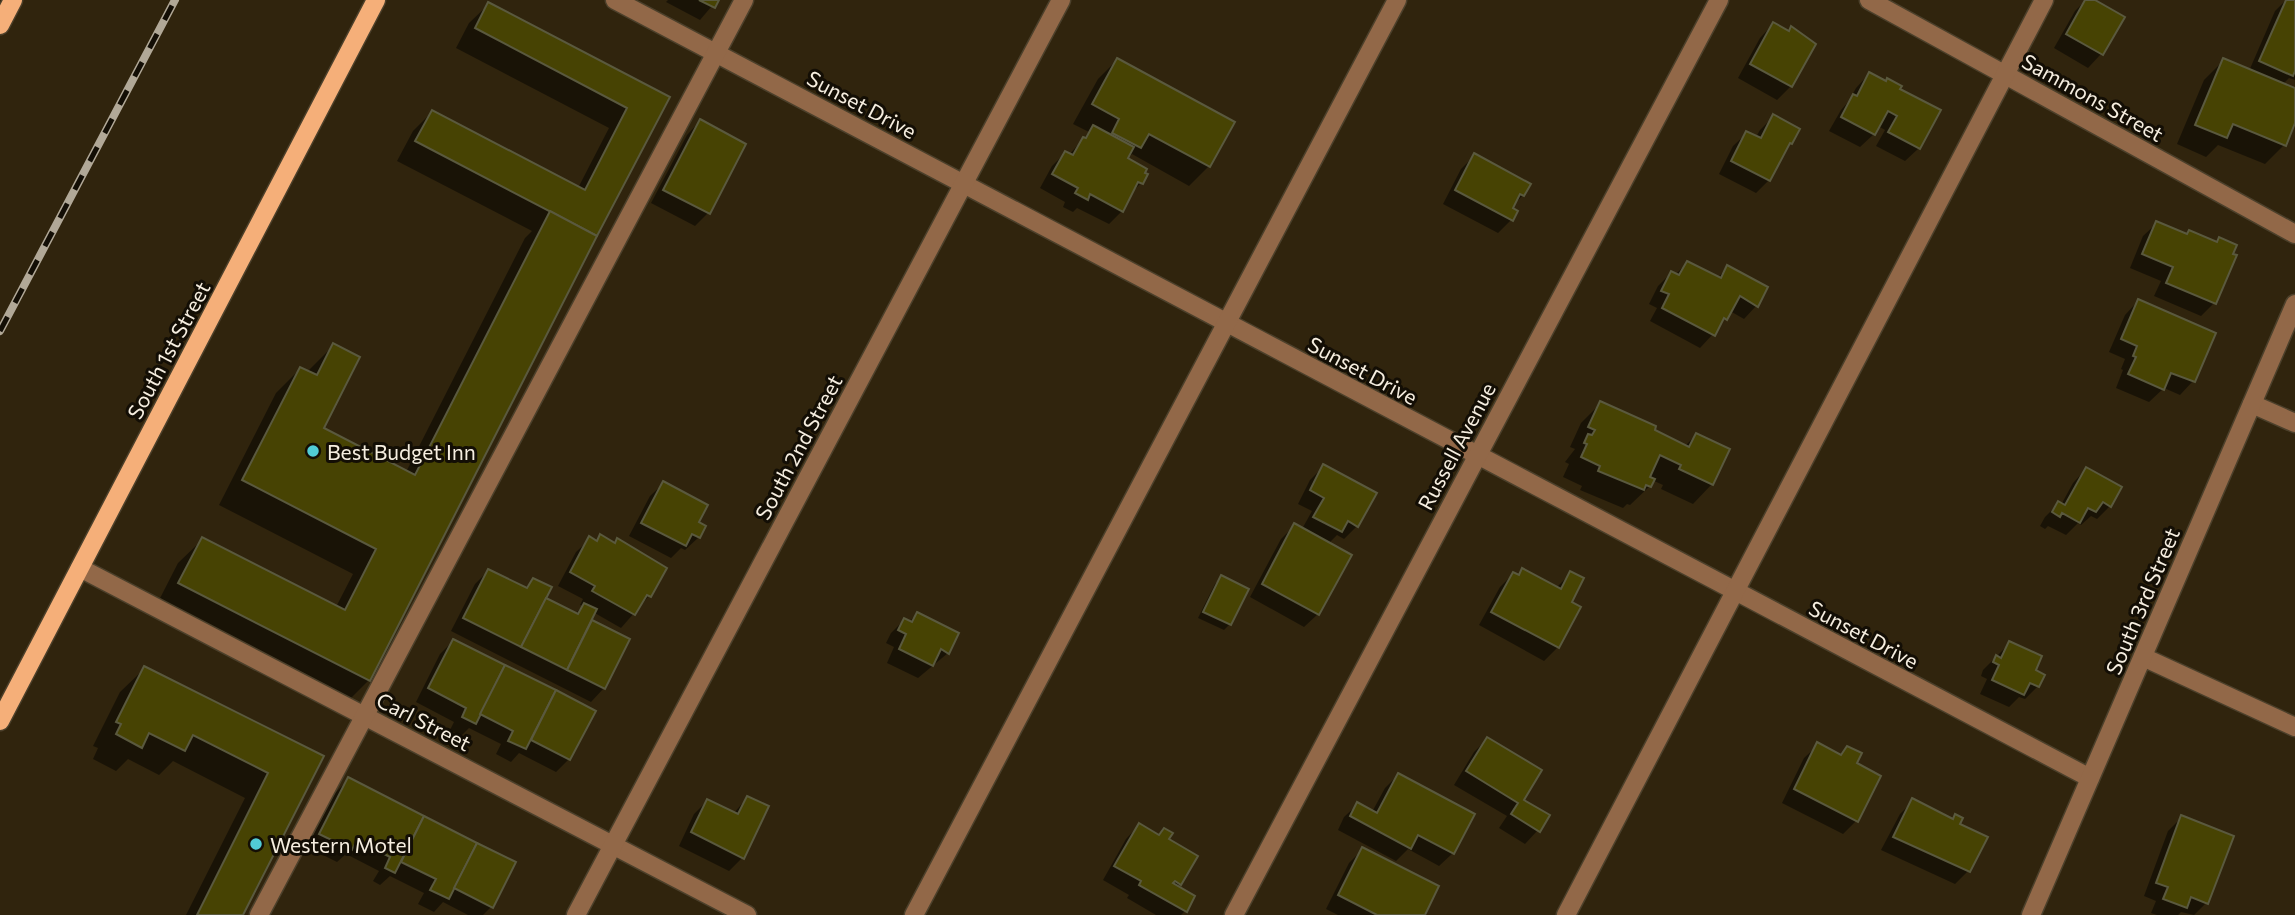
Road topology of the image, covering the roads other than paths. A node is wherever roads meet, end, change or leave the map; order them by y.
1 (13, 0) edge
2 (376, 0) edge
3 (615, 0) edge
4 (744, 0) edge
5 (1060, 0) edge
6 (1397, 0) edge
7 (1719, 0) edge
8 (1869, 0) edge
9 (2044, 0) edge
10 (0, 25) edge
11 (716, 53) junction
12 (2005, 74) junction
13 (963, 183) junction
14 (2295, 234) edge
15 (2295, 304) edge
16 (1225, 322) junction
17 (2252, 404) junction
18 (2295, 423) edge
19 (1476, 456) junction
20 (80, 568) junction
21 (1736, 593) junction
22 (2143, 657) junction
23 (365, 716) junction
24 (0, 720) edge
25 (2295, 727) edge
26 (2090, 778) junction
27 (613, 844) junction
28 (259, 915) edge
29 (576, 915) edge
30 (747, 915) edge
31 (914, 915) edge
32 (1234, 915) edge
33 (1566, 915) edge
34 (2031, 915) edge

1 - 10 main road
2 - 20 main road, South 1st Street
3 - 11 street, Sunset Drive
4 - 11 street
5 - 13 street, South 2nd Street
6 - 16 street
7 - 19 street, Russell Avenue
8 - 12 street, Sammons Street
9 - 12 street
11 - 13 street, Sunset Drive
11 - 23 street
12 - 14 street, Sammons Street
12 - 21 street
13 - 16 street, Sunset Drive
13 - 27 street, South 2nd Street
15 - 17 street, South 3rd Street
16 - 19 street, Sunset Drive
16 - 31 street
17 - 18 street
17 - 22 street, South 3rd Street
19 - 21 street, Sunset Drive
19 - 32 street, Russell Avenue
20 - 23 street, Carl Street
20 - 24 main road, South 1st Street
21 - 26 street, Sunset Drive
21 - 33 street
22 - 25 street
22 - 26 street, South 3rd Street
23 - 27 street, Carl Street
23 - 28 street
26 - 34 street, South 3rd Street
27 - 29 street, South 2nd Street
27 - 30 street, Carl Street

